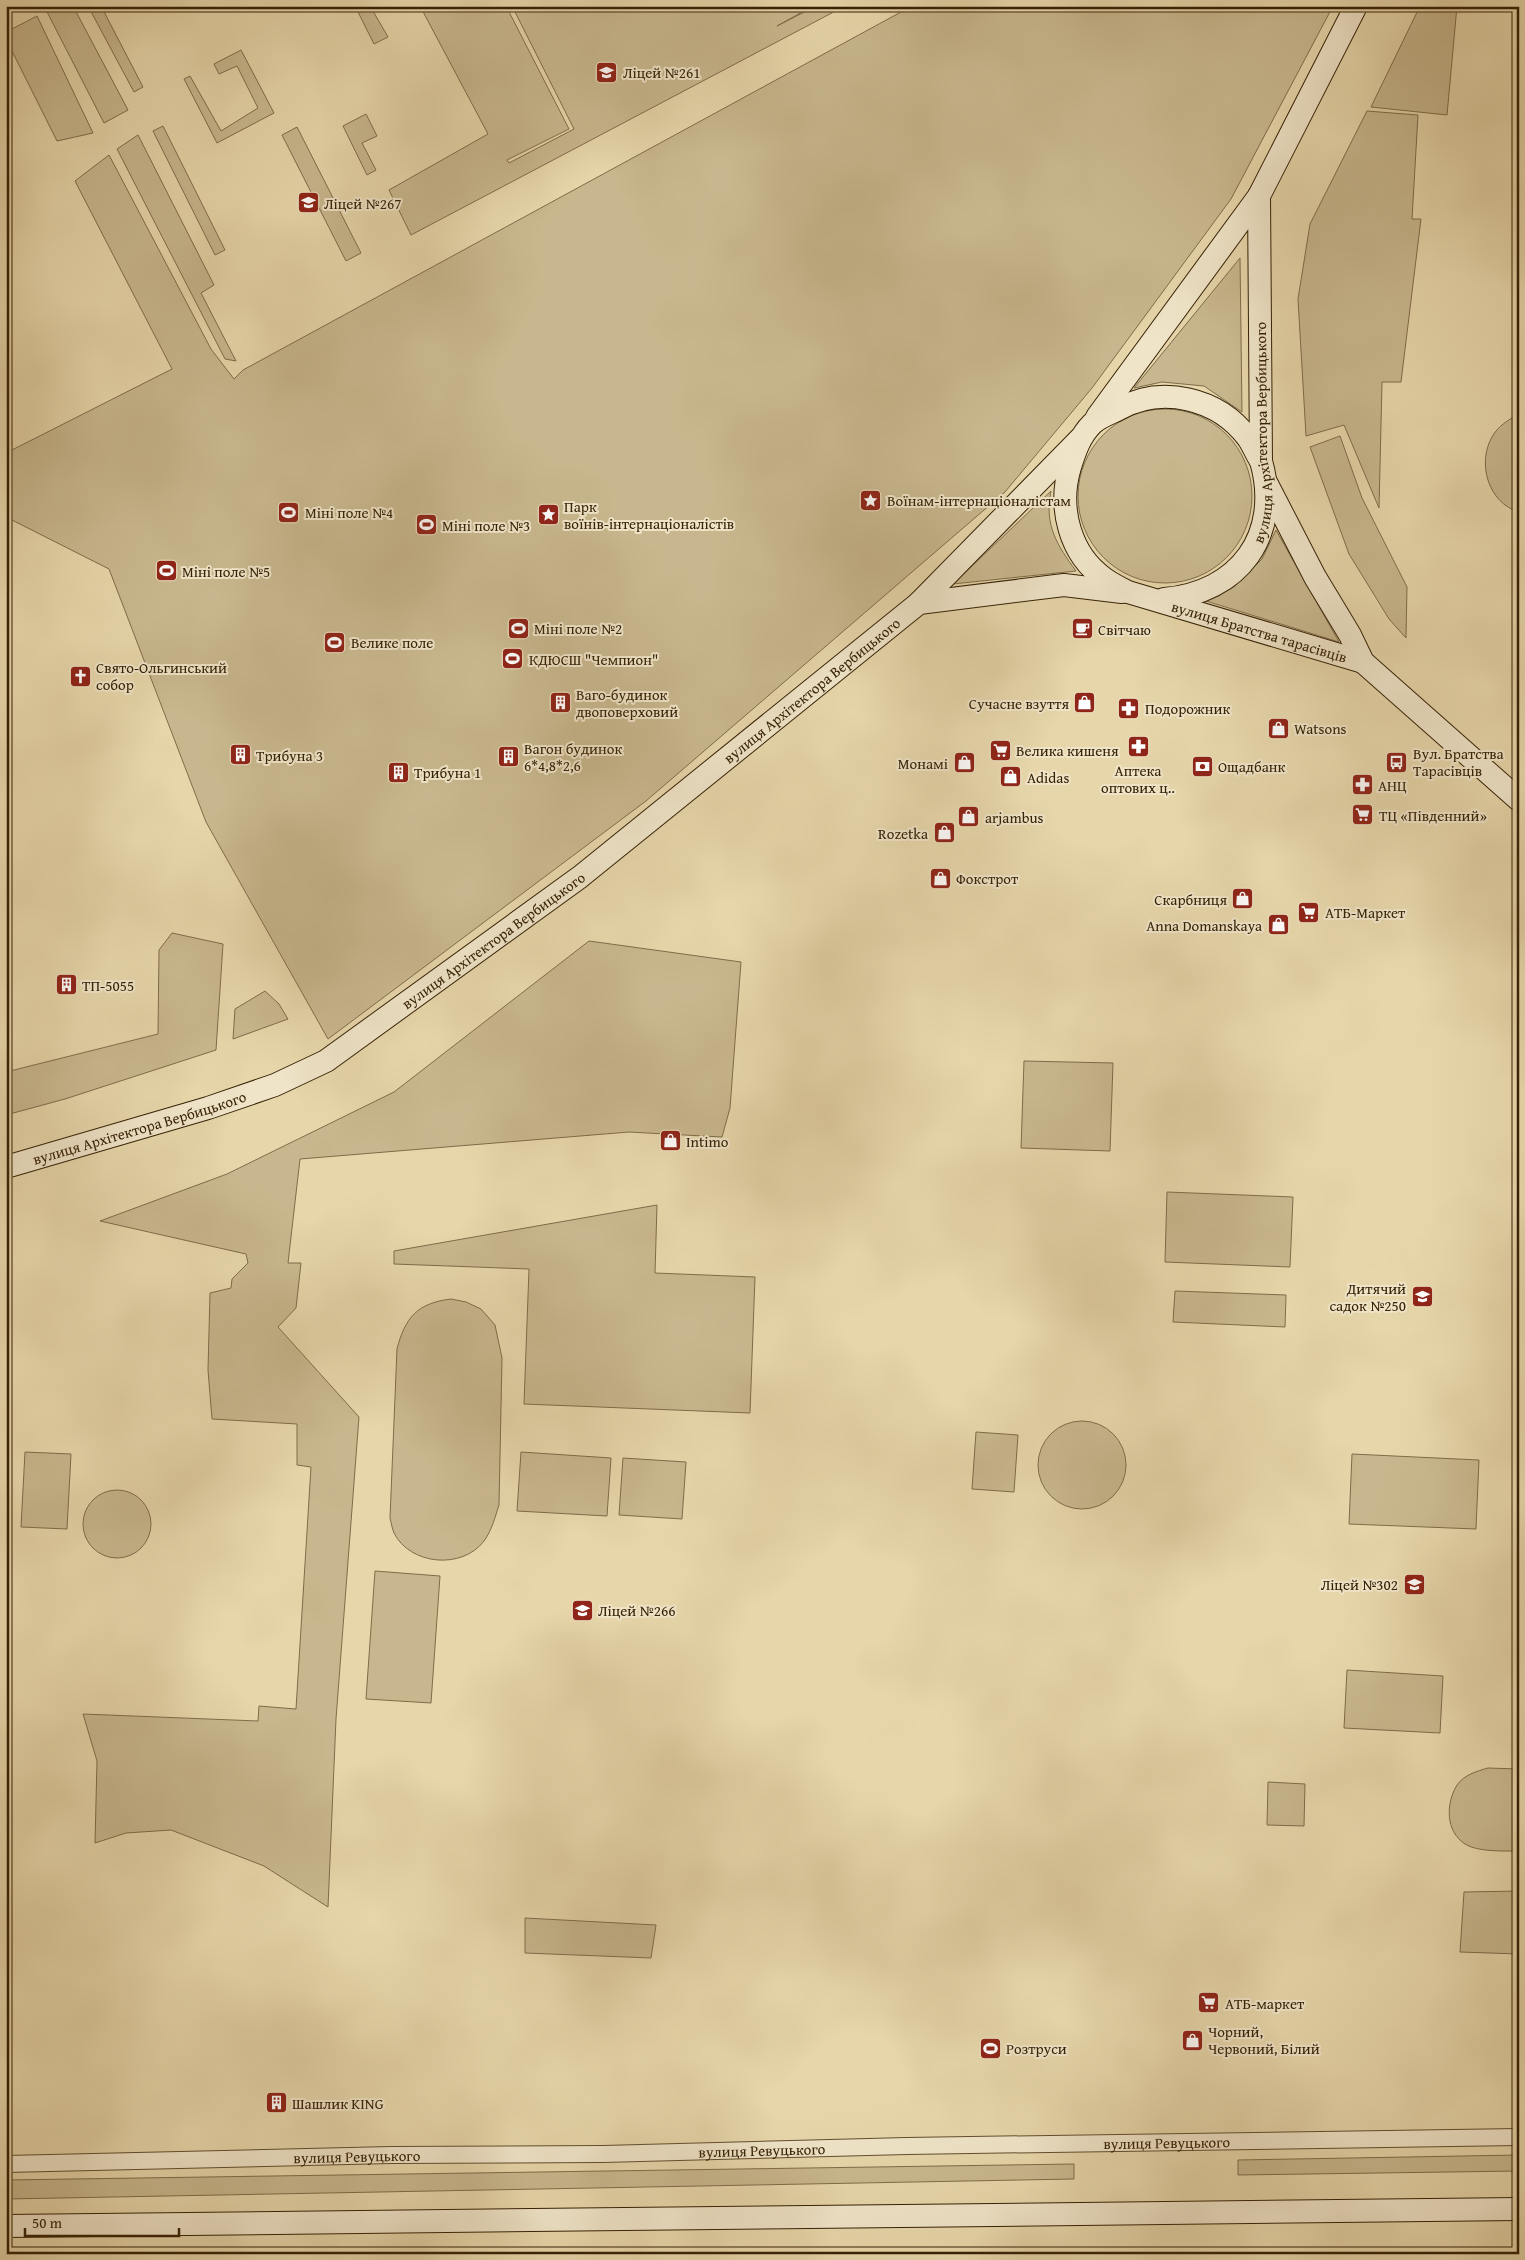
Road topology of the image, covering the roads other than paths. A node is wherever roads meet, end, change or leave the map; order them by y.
1 (1356, 6) edge
2 (1259, 196) junction
3 (1087, 431) junction
4 (1261, 461) junction
5 (1267, 483) junction
6 (1128, 592) junction
7 (1155, 600) junction
8 (918, 603) junction
9 (1363, 662) junction
10 (1519, 800) edge
11 (6, 1167) edge
12 (1519, 2138) edge
13 (6, 2164) edge
14 (1519, 2208) edge
15 (6, 2226) edge

1 - 2 street, вулиця Архітектора Вербицького
2 - 3 street, вулиця Архітектора Вербицького
2 - 4 street, вулиця Архітектора Вербицького
3 - 4 street
3 - 6 street
3 - 8 street, вулиця Архітектора Вербицького
4 - 5 street, вулиця Архітектора Вербицького
5 - 7 street, вулиця Архітектора Вербицького
5 - 9 street, вулиця Братства тарасівців
6 - 7 street, вулиця Братства тарасівців
6 - 8 street
7 - 9 street, вулиця Братства тарасівців
8 - 11 street, вулиця Архітектора Вербицького
9 - 10 street, вулиця Братства тарасівців
12 - 13 street, вулиця Ревуцького
14 - 15 street

